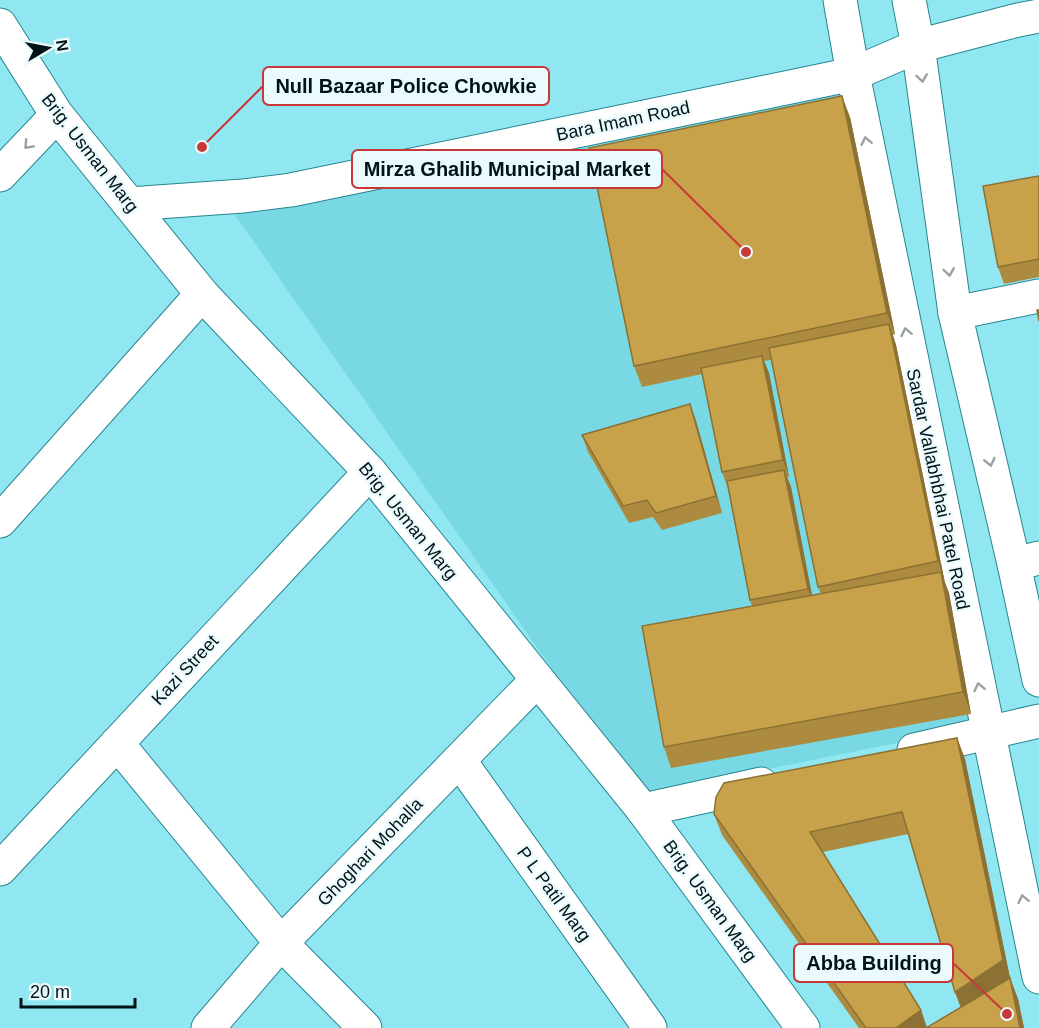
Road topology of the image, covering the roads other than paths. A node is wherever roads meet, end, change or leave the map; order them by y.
1 (840, 0) edge
2 (909, 0) edge
3 (1039, 16) edge
4 (0, 25) edge
5 (918, 46) junction
6 (853, 74) junction
7 (57, 115) junction
8 (0, 175) edge
9 (129, 204) junction
10 (202, 294) junction
11 (1039, 296) edge
12 (955, 313) junction
13 (370, 472) junction
14 (0, 521) edge
15 (1027, 561) edge
16 (537, 680) junction
17 (1039, 680) edge
18 (1039, 721) edge
19 (989, 733) junction
20 (117, 743) junction
21 (885, 756) edge
22 (459, 760) junction
23 (793, 777) edge
24 (643, 810) junction
25 (0, 869) edge
26 (281, 943) junction
27 (1039, 977) edge
28 (208, 1028) edge
29 (365, 1028) edge
30 (650, 1028) edge
31 (803, 1028) edge

1 - 6 street, Sardar Vallabhbhai Patel Road
2 - 5 street
3 - 5 street, Bara Imam Road
4 - 7 street, Brig. Usman Marg
5 - 6 street, Bara Imam Road
5 -> 12 street
6 - 9 street, Bara Imam Road
19 -> 6 street, Sardar Vallabhbhai Patel Road
7 -> 8 street
7 - 9 street, Brig. Usman Marg
9 - 10 street, Brig. Usman Marg
10 - 13 street, Brig. Usman Marg
10 - 14 street
11 - 12 street
12 -> 15 street
13 - 16 street, Brig. Usman Marg
13 - 20 street, Kazi Street
15 - 17 street
16 - 22 street, Ghoghari Mohalla
16 - 24 street, Brig. Usman Marg
18 - 19 street
19 - 21 street
27 -> 19 street, Sardar Vallabhbhai Patel Road
20 - 25 street, Kazi Street
20 - 26 street
22 - 26 street, Ghoghari Mohalla
22 - 30 street, P L Patil Marg
23 - 24 street
24 - 31 street, Brig. Usman Marg
26 - 28 street, Ghoghari Mohalla
26 - 29 street

